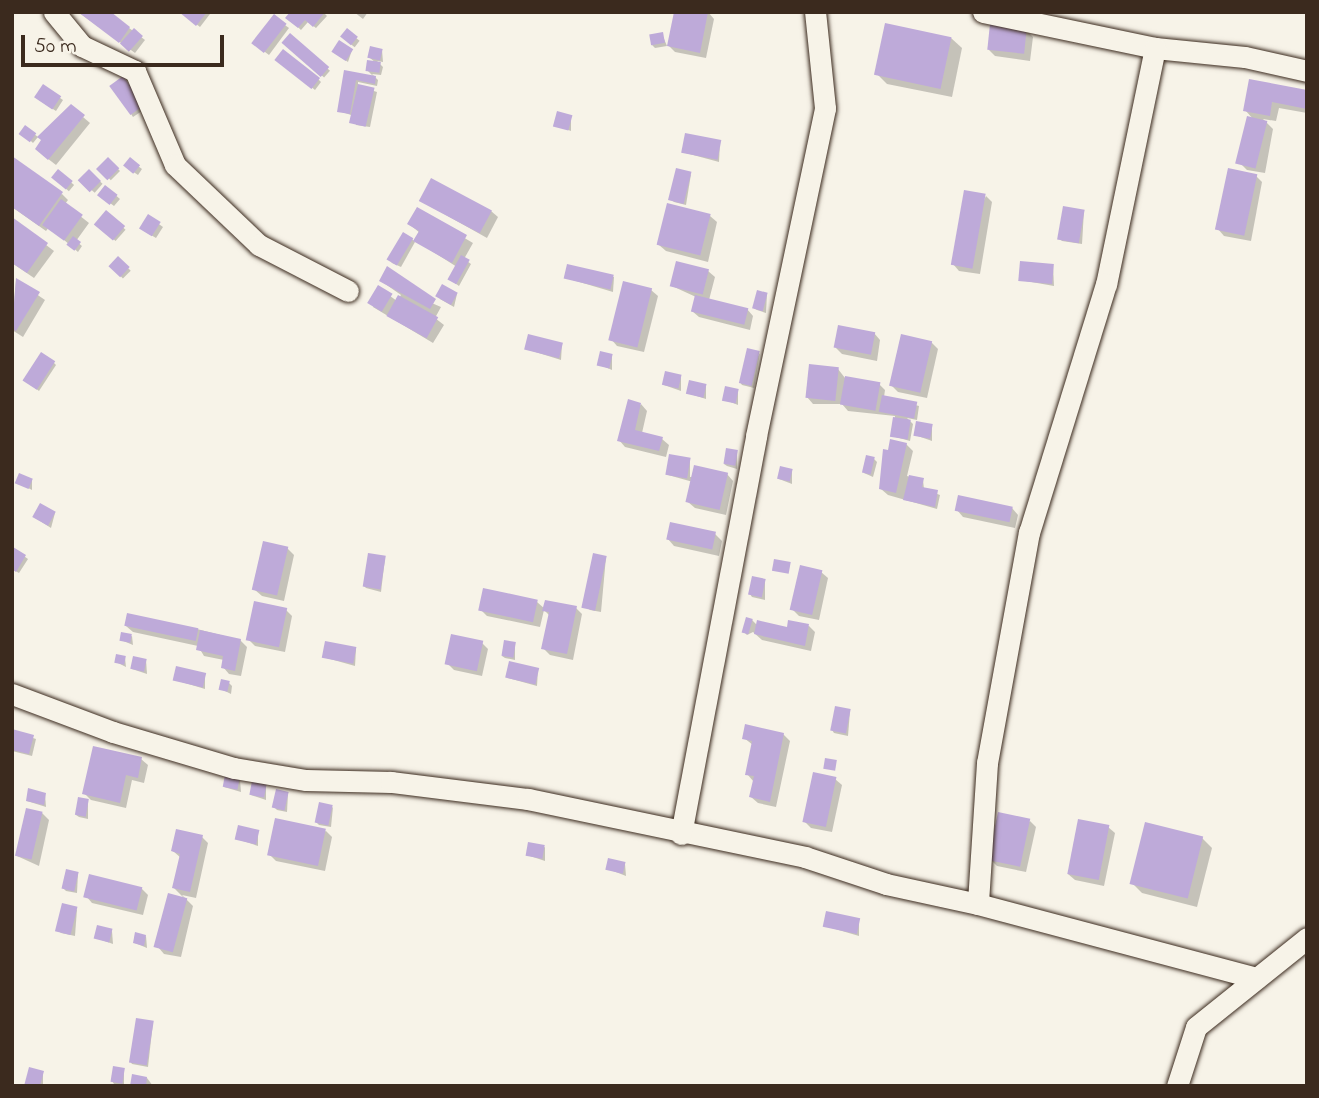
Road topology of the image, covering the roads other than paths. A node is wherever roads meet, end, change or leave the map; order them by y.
1 (54, 12) edge
2 (815, 12) edge
3 (983, 12) edge
4 (1156, 48) junction
5 (1307, 71) edge
6 (348, 291) dead end
7 (12, 694) edge
8 (681, 834) junction
9 (978, 904) junction
10 (1307, 938) edge
11 (1256, 978) junction
12 (1177, 1086) edge

1 - 6 street
2 - 8 street
3 - 4 street
4 - 5 street
4 - 9 street
7 - 8 street
8 - 9 street
9 - 11 street
10 - 11 street
11 - 12 street

